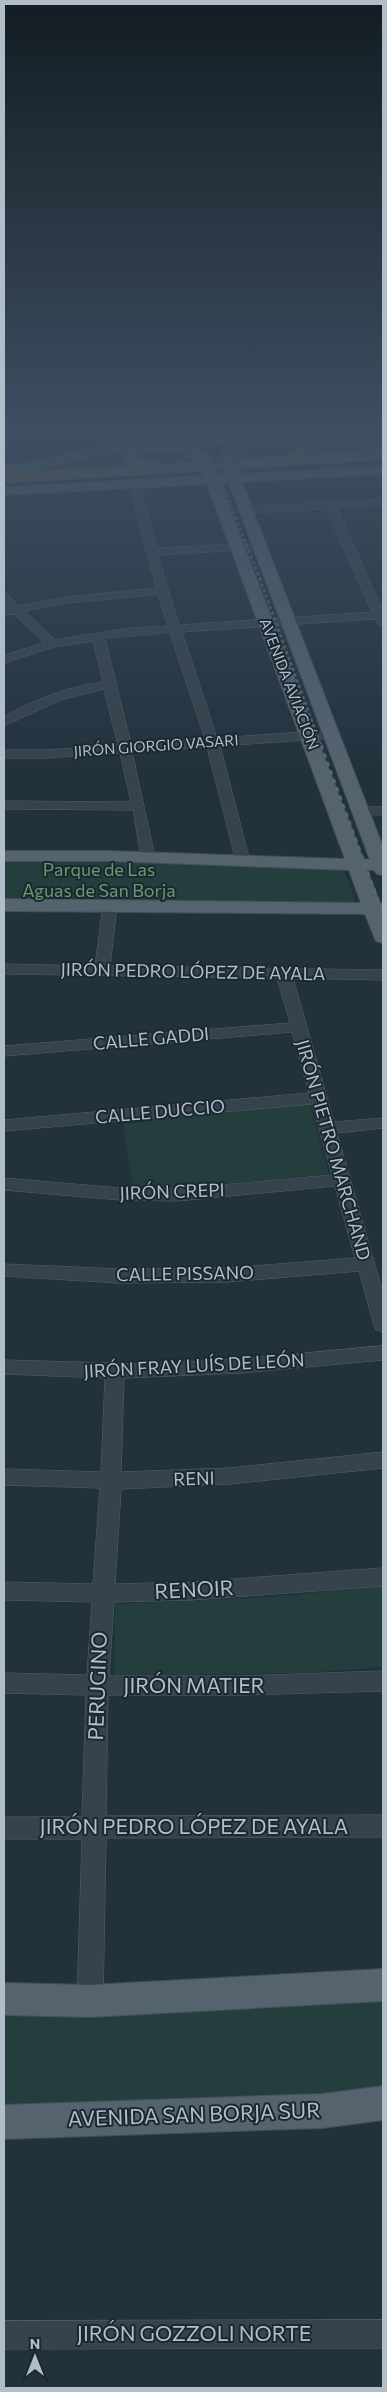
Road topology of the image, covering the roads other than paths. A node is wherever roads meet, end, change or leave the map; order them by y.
1 (150, 545) edge
2 (348, 545) edge
3 (260, 546) joint
4 (239, 547) junction
5 (152, 552) junction
6 (162, 591) junction
7 (4, 597) edge
8 (10, 610) edge
9 (382, 618) edge
10 (289, 621) junction
11 (266, 623) junction
12 (174, 628) junction
13 (98, 636) junction
14 (52, 644) junction
15 (4, 658) edge
16 (111, 684) junction
17 (4, 722) edge
18 (332, 734) junction
19 (309, 736) junction
20 (212, 742) junction
21 (126, 748) junction
22 (4, 754) edge
23 (4, 806) edge
24 (139, 806) junction
25 (361, 811) junction
26 (383, 811) edge
27 (4, 856) edge
28 (148, 857) junction
29 (243, 860) junction
30 (357, 865) junction
31 (383, 867) edge
32 (4, 905) edge
33 (110, 905) junction
34 (378, 909) edge
35 (383, 937) edge
36 (4, 969) edge
37 (102, 969) junction
38 (284, 975) junction
39 (383, 975) edge
40 (297, 1027) junction
41 (4, 1052) edge
42 (317, 1098) junction
43 (383, 1123) edge
44 (4, 1126) edge
45 (326, 1128) junction
46 (341, 1180) junction
47 (4, 1184) edge
48 (366, 1264) junction
49 (4, 1270) edge
50 (383, 1325) edge
51 (383, 1353) edge
52 (4, 1367) edge
53 (115, 1373) junction
54 (383, 1460) edge
55 (4, 1477) edge
56 (111, 1481) junction
57 (383, 1577) edge
58 (4, 1590) edge
59 (102, 1593) junction
60 (383, 1680) edge
61 (4, 1683) edge
62 (97, 1686) junction
63 (383, 1826) edge
64 (4, 1828) edge
65 (93, 1828) junction
66 (383, 1985) edge
67 (4, 1999) edge
68 (90, 2000) junction
69 (383, 2103) edge
70 (4, 2122) edge
71 (383, 2334) edge
72 (4, 2335) edge

1 - 5 street
2 - 9 street
3 - 4 street
3 - 10 main road, AVENIDA AVIACIÓN
4 - 5 street
4 - 11 main road, AVENIDA AVIACIÓN
5 - 6 street
6 - 8 street
6 - 12 street
7 - 8 street
8 - 14 street
9 - 10 street
10 - 11 street
10 - 18 main road, AVENIDA AVIACIÓN
11 - 12 street
11 - 19 main road, AVENIDA AVIACIÓN
12 - 13 street
12 - 20 street
13 - 14 street
13 - 16 street
14 - 15 street
16 - 17 street
16 - 21 street
18 - 19 street, JIRÓN GIORGIO VASARI
18 - 25 main road, AVENIDA AVIACIÓN
19 - 20 street, JIRÓN GIORGIO VASARI
19 - 30 main road, AVENIDA AVIACIÓN
20 - 21 street, JIRÓN GIORGIO VASARI
20 - 29 street
21 - 22 street, JIRÓN GIORGIO VASARI
21 - 24 street
23 - 24 street
24 - 28 street
25 - 26 street
25 - 31 main road, AVENIDA AVIACIÓN
27 - 28 main road
28 - 29 main road
29 - 30 main road
30 - 31 main road
30 - 34 main road, AVENIDA AVIACIÓN
32 - 33 main road
33 - 34 main road
33 - 37 street
34 - 35 main road, AVENIDA AVIACIÓN
36 - 37 street, JIRÓN PEDRO LÓPEZ DE AYALA
37 - 38 street, JIRÓN PEDRO LÓPEZ DE AYALA
38 - 39 street, JIRÓN PEDRO LÓPEZ DE AYALA
38 - 40 street, JIRÓN PIETRO MARCHAND
40 - 41 street, CALLE GADDI
40 - 42 street, JIRÓN PIETRO MARCHAND
42 - 44 street, CALLE DUCCIO
42 - 45 street, JIRÓN PIETRO MARCHAND
43 - 45 street
45 - 46 street, JIRÓN PIETRO MARCHAND
46 - 47 street, JIRÓN CREPI
46 - 48 street, JIRÓN PIETRO MARCHAND
48 - 49 street, CALLE PISSANO
48 - 50 street, JIRÓN PIETRO MARCHAND
51 - 53 street, JIRÓN FRAY LUÍS DE LEÓN
52 - 53 street, JIRÓN FRAY LUÍS DE LEÓN
53 - 56 street, PERUGINO
54 - 56 street, RENI
55 - 56 street, RENI
56 - 59 street, PERUGINO
57 - 59 street, RENOIR
58 - 59 street, RENOIR
59 - 62 street, PERUGINO
60 - 62 street, JIRÓN MATIER
61 - 62 street, JIRÓN MATIER
62 - 65 street, PERUGINO
63 - 65 street, JIRÓN PEDRO LÓPEZ DE AYALA
64 - 65 street, JIRÓN PEDRO LÓPEZ DE AYALA
65 - 68 street, PERUGINO
66 - 68 main road
67 - 68 main road
69 - 70 main road, AVENIDA SAN BORJA SUR
71 - 72 street, JIRÓN GOZZOLI NORTE

